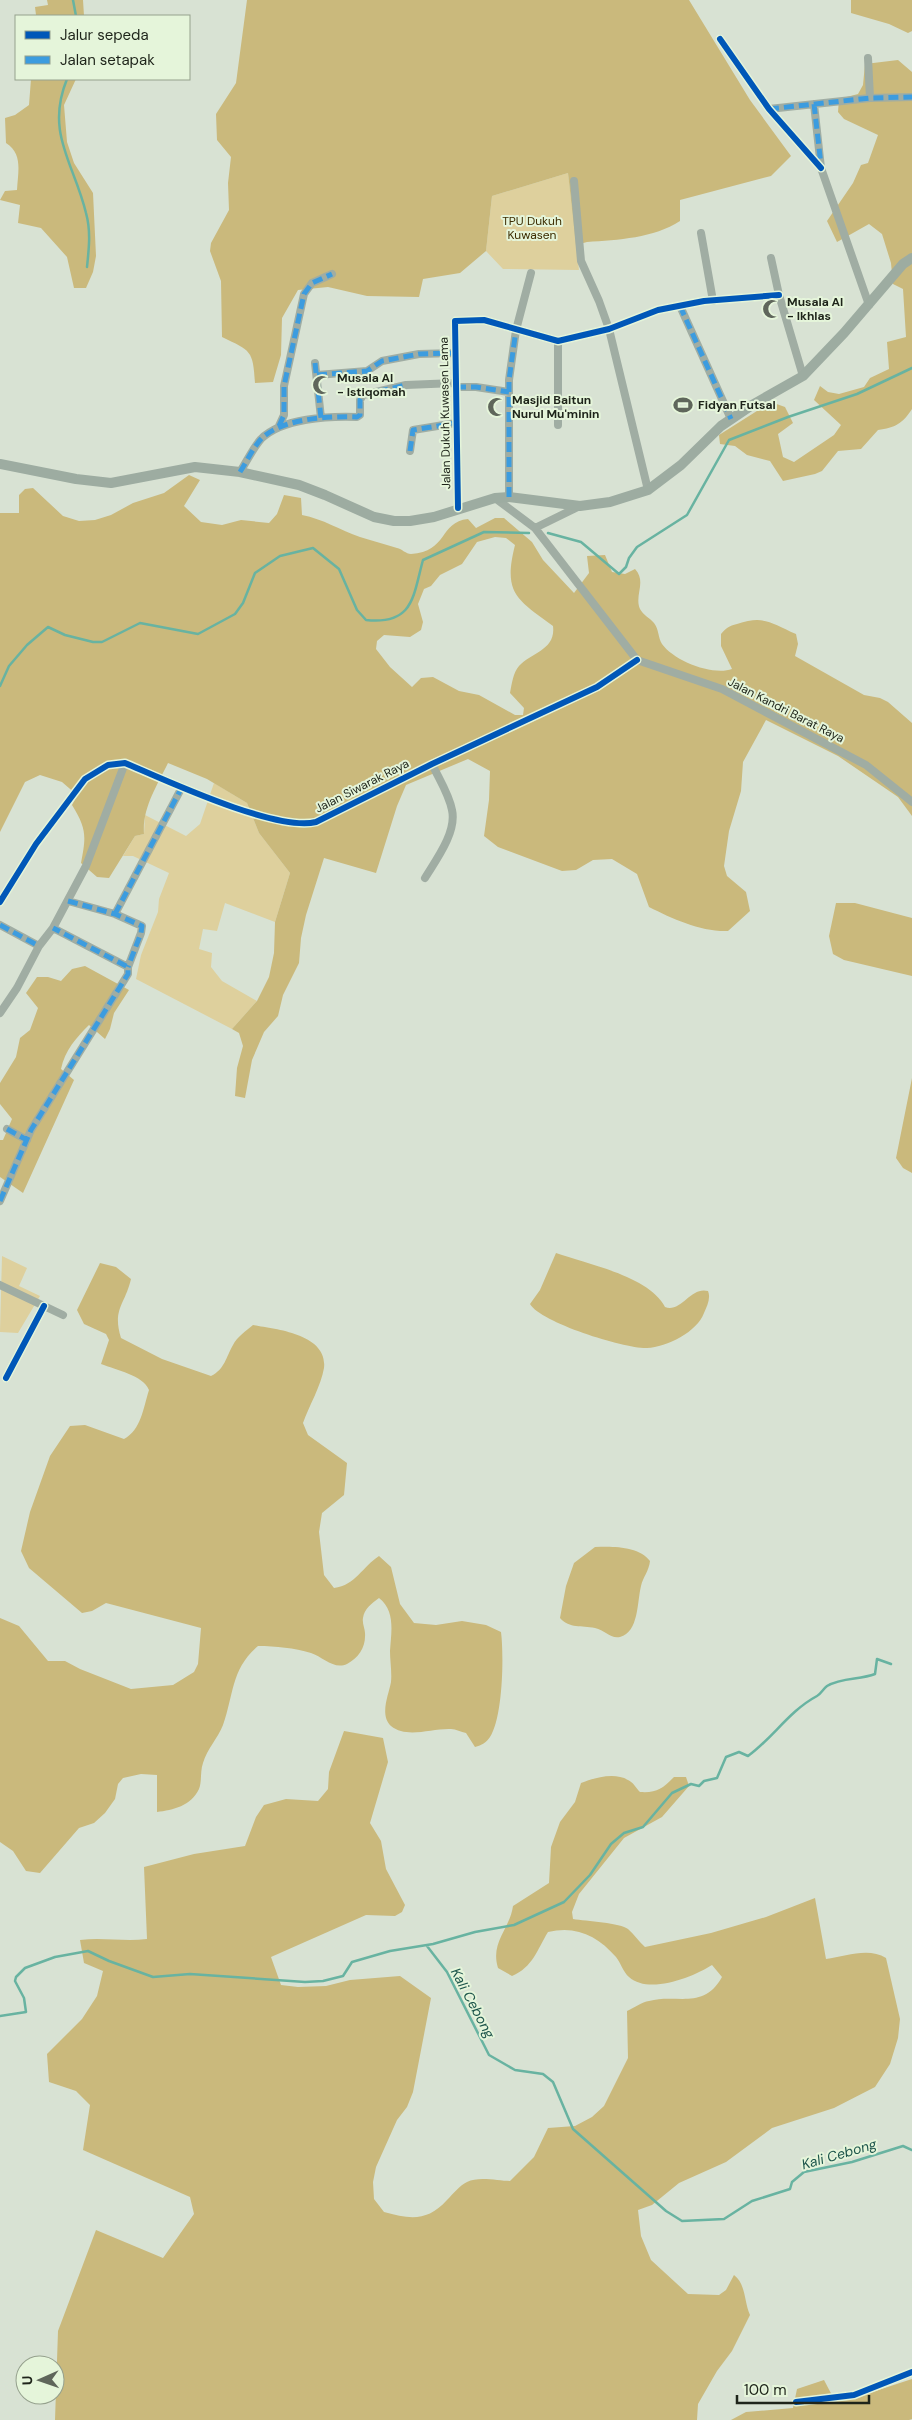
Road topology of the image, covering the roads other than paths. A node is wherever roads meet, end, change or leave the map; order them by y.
1 (720, 39) dead end
2 (868, 58) dead end
3 (912, 97) edge
4 (870, 98) junction
5 (814, 104) junction
6 (769, 108) junction
7 (821, 168) junction
8 (574, 181) dead end
9 (701, 233) dead end
10 (771, 258) dead end
11 (912, 258) edge
12 (531, 273) dead end
13 (332, 274) dead end
14 (779, 295) junction
15 (713, 300) junction
16 (869, 305) junction
17 (680, 306) junction
18 (608, 328) junction
19 (516, 330) junction
20 (558, 341) junction
21 (455, 352) junction
22 (316, 363) dead end
23 (317, 375) junction
24 (803, 376) junction
25 (455, 385) junction
26 (509, 392) junction
27 (321, 418) junction
28 (731, 419) junction
29 (456, 423) junction
30 (558, 424) dead end
31 (279, 426) junction
32 (410, 451) dead end
33 (0, 464) edge
34 (240, 472) junction
35 (648, 490) junction
36 (509, 497) junction
37 (495, 498) junction
38 (580, 506) junction
39 (458, 508) junction
40 (535, 528) junction
41 (637, 660) junction
42 (125, 763) junction
43 (432, 764) junction
44 (182, 787) junction
45 (903, 794) junction
46 (912, 802) edge
47 (912, 806) edge
48 (425, 878) dead end
49 (68, 901) junction
50 (0, 902) edge
51 (115, 914) junction
52 (0, 925) edge
53 (53, 928) junction
54 (39, 946) junction
55 (128, 967) junction
56 (0, 1013) edge
57 (7, 1129) dead end
58 (26, 1140) junction
59 (0, 1200) edge
60 (0, 1285) edge
61 (44, 1306) junction
62 (63, 1315) dead end
63 (6, 1378) dead end
64 (912, 2372) edge
65 (796, 2402) dead end

1 - 6 street
2 - 4 street
3 - 4 street
4 - 5 street
5 - 6 street
5 - 7 street
6 - 7 street
7 - 16 street
8 - 18 street
9 - 15 street
10 - 14 street
11 - 16 main road
12 - 19 street
13 - 31 street
14 - 15 street, Jalan Dukuh Kuwasen Lama
14 - 24 street
15 - 17 street, Jalan Dukuh Kuwasen Lama
16 - 24 main road
17 - 18 street, Jalan Dukuh Kuwasen Lama
17 - 28 street
18 - 20 street, Jalan Dukuh Kuwasen Lama
18 - 35 street
19 - 20 street, Jalan Dukuh Kuwasen Lama
19 - 21 street, Jalan Dukuh Kuwasen Lama
19 - 26 street
20 - 30 street
21 - 23 street, Jalan Dukuh Kuwasen Lama
21 - 25 street, Jalan Dukuh Kuwasen Lama
22 - 23 street
23 - 27 street
24 - 28 main road
25 - 26 street
25 - 27 street, Jalan Dukuh Kuwasen Lama
25 - 29 street, Jalan Dukuh Kuwasen Lama
26 - 36 street
27 - 31 street
28 - 35 main road
29 - 32 street
29 - 39 street, Jalan Dukuh Kuwasen Lama
31 - 34 street
33 - 34 main road
34 - 39 main road
35 - 38 main road
36 - 37 main road
36 - 38 main road
37 - 39 main road
37 - 40 street
38 - 40 street
40 - 41 street
41 - 43 street, Jalan Siwarak Raya
41 - 45 street, Jalan Kandri Barat Raya
42 - 44 street, Jalan Siwarak Raya
42 - 49 street
42 - 50 street
43 - 44 street, Jalan Siwarak Raya
43 - 48 street
44 - 51 street
45 - 46 street, Jalan Kandri Barat Raya
45 - 47 street
49 - 51 street
49 - 53 street
51 - 55 street
52 - 54 street
53 - 54 street
53 - 55 street
54 - 56 street
55 - 58 street
57 - 58 street
58 - 59 street
60 - 61 street
61 - 62 street
61 - 63 street
64 - 65 street

